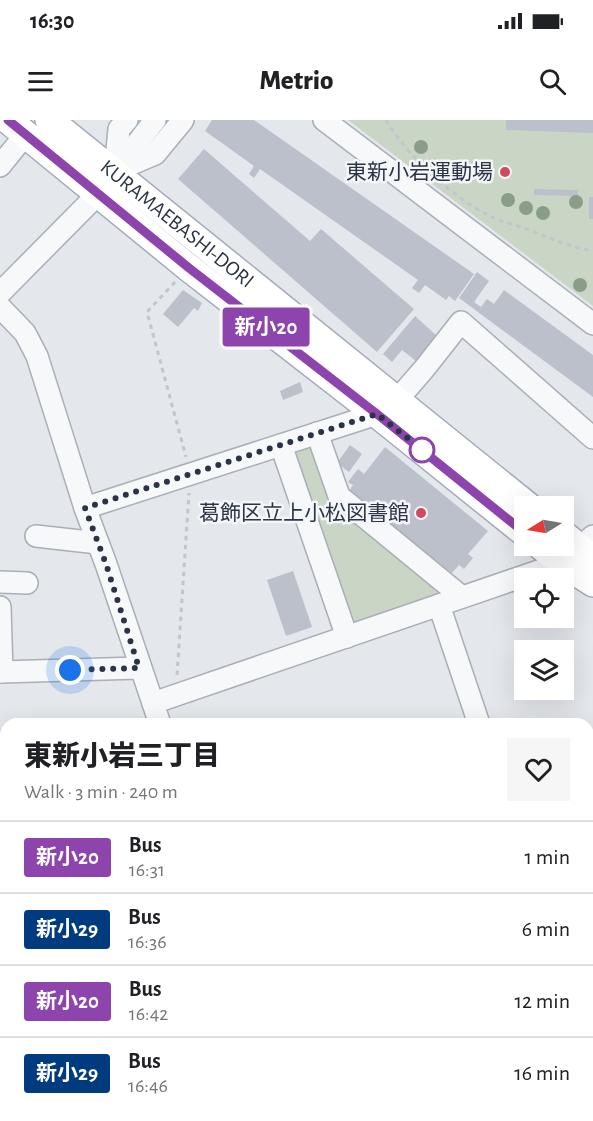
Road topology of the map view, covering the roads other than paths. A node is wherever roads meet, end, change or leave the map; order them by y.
1 (49, 120) edge
2 (127, 120) edge
3 (155, 120) edge
4 (183, 120) edge
5 (324, 120) edge
6 (17, 127) edge
7 (0, 166) edge
8 (115, 171) junction
9 (99, 193) junction
10 (0, 293) edge
11 (0, 307) edge
12 (593, 324) edge
13 (387, 407) junction
14 (317, 433) junction
15 (593, 438) edge
16 (281, 445) junction
17 (514, 496) edge
18 (85, 508) junction
19 (514, 523) edge
20 (36, 536) dead end
21 (98, 543) junction
22 (581, 550) edge
23 (0, 582) edge
24 (27, 583) dead end
25 (593, 583) edge
26 (593, 590) edge
27 (462, 597) junction
28 (439, 605) junction
29 (0, 607) edge
30 (347, 637) junction
31 (139, 668) junction
32 (1, 672) edge
33 (153, 703) junction
34 (158, 718) edge
35 (477, 718) edge

1 - 8 main road, KURAMAEBASHI-DORI
2 - 8 street
3 - 8 street
4 - 8 street
5 - 12 street
6 - 7 street
6 - 9 main road, KURAMAEBASHI-DORI
8 - 9 street
8 - 13 main road, KURAMAEBASHI-DORI
9 - 10 street
9 - 13 main road, KURAMAEBASHI-DORI
11 - 18 street
13 - 14 street
13 - 15 street
13 - 17 main road, KURAMAEBASHI-DORI
13 - 19 main road, KURAMAEBASHI-DORI
14 - 16 street
14 - 27 street
16 - 18 street
16 - 30 street
18 - 21 street
20 - 21 street
21 - 31 street
22 - 25 main road
22 - 26 main road
22 - 27 street
23 - 24 street
27 - 28 street
28 - 30 street
28 - 35 street
29 - 32 street
30 - 33 street
31 - 32 street
31 - 33 street
33 - 34 street

